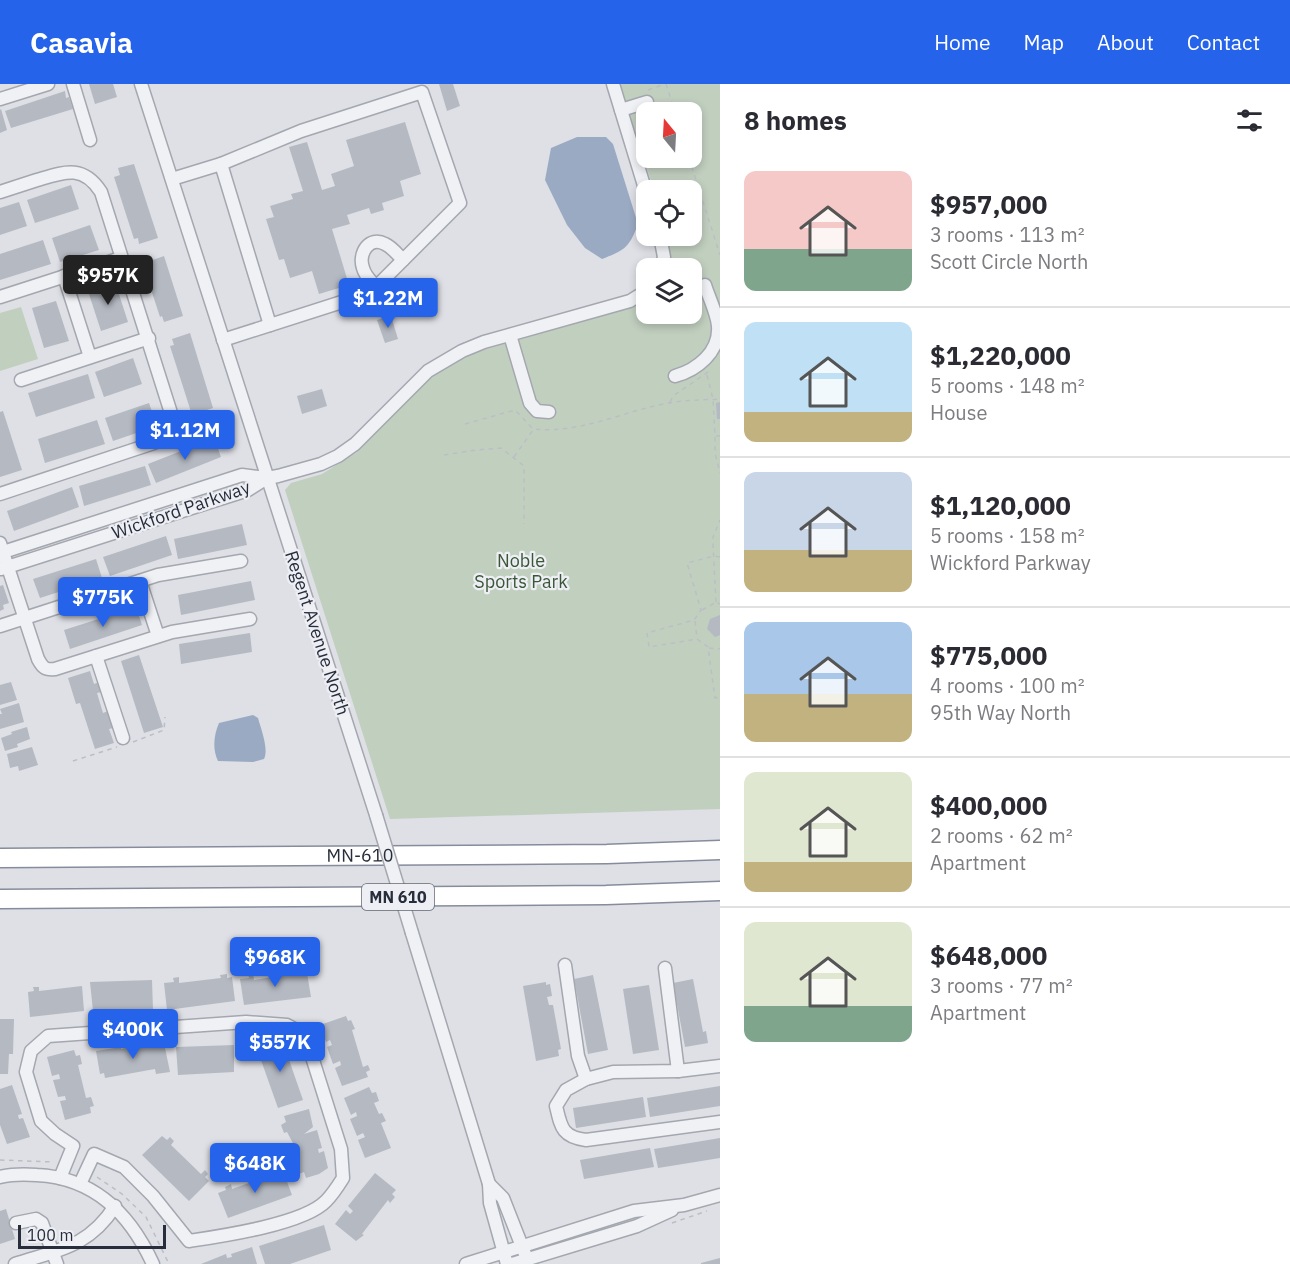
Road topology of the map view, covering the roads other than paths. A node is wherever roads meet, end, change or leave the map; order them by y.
1 (48, 84) edge
2 (73, 84) edge
3 (141, 84) edge
4 (613, 84) edge
5 (0, 99) edge
6 (650, 100) road end
7 (621, 110) junction
8 (90, 140) dead end
9 (221, 164) junction
10 (172, 179) junction
11 (642, 180) edge
12 (0, 192) edge
13 (121, 258) junction
14 (403, 260) junction
15 (63, 276) junction
16 (705, 285) dead end
17 (376, 287) junction
18 (0, 297) edge
19 (636, 297) edge
20 (270, 325) junction
21 (510, 335) junction
22 (149, 338) junction
23 (223, 340) junction
24 (90, 357) junction
25 (675, 376) dead end
26 (21, 380) dead end
27 (549, 412) dead end
28 (267, 478) junction
29 (0, 494) edge
30 (1, 550) edge
31 (241, 561) dead end
32 (4, 568) edge
33 (140, 581) junction
34 (24, 618) junction
35 (250, 619) dead end
36 (0, 626) edge
37 (158, 636) junction
38 (96, 656) junction
39 (123, 738) dead end
40 (720, 843) edge
41 (720, 850) edge
42 (608, 854) junction
43 (0, 858) edge
44 (715, 892) edge
45 (0, 899) edge
46 (91, 899) junction
47 (0, 905) edge
48 (565, 965) dead end
49 (664, 968) dead end
50 (720, 1066) edge
51 (678, 1071) junction
52 (586, 1079) junction
53 (720, 1122) edge
54 (73, 1146) junction
55 (94, 1154) junction
56 (0, 1177) edge
57 (60, 1178) junction
58 (80, 1184) junction
59 (489, 1184) junction
60 (720, 1195) edge
61 (684, 1205) junction
62 (115, 1206) junction
63 (16, 1223) dead end
64 (523, 1247) junction
65 (55, 1258) edge
66 (505, 1258) edge
67 (527, 1262) edge
68 (15, 1264) edge
69 (153, 1264) edge
70 (466, 1264) edge
71 (512, 1264) edge

1 - 5 street
2 - 8 street
3 - 10 street, Regent Avenue North
4 - 7 street
6 - 7 street
7 - 11 street
9 - 10 street
9 - 14 street
9 - 20 street
10 - 23 street, Regent Avenue North
12 - 13 street
13 - 15 street
13 - 22 street
14 - 17 street
14 - 17 street
15 - 18 street
15 - 24 street
16 - 25 street
17 - 20 street
19 - 21 street
20 - 23 street
21 - 27 street
21 - 28 street
22 - 24 street
22 - 29 street
23 - 28 street, Regent Avenue North
24 - 26 street
28 - 30 street, Wickford Parkway
28 - 32 street, Wickford Parkway
28 - 59 street, Regent Avenue North, bridge
30 - 32 street
31 - 33 street
32 - 34 street
33 - 34 street
33 - 37 street
34 - 36 street
34 - 38 street
35 - 37 street
37 - 38 street
38 - 39 street
40 - 42 highway
41 - 42 highway, MN-610
42 - 43 highway, MN-610
44 - 46 highway, MN 610
45 - 46 highway, MN 610
46 - 47 highway
48 - 52 street
49 - 51 street
50 - 51 street
51 - 52 street
52 - 53 street
54 - 55 street
54 - 55 street
54 - 57 street
55 - 58 street
56 - 57 street
57 - 58 street
58 - 62 street
59 - 64 street, Regent Avenue North
59 - 66 street, Regent Avenue North
60 - 61 street
61 - 64 street
61 - 67 street
62 - 65 street
62 - 69 street
63 - 65 street
64 - 66 street
64 - 67 street, Regent Avenue North
65 - 68 street
66 - 70 street
67 - 71 street

